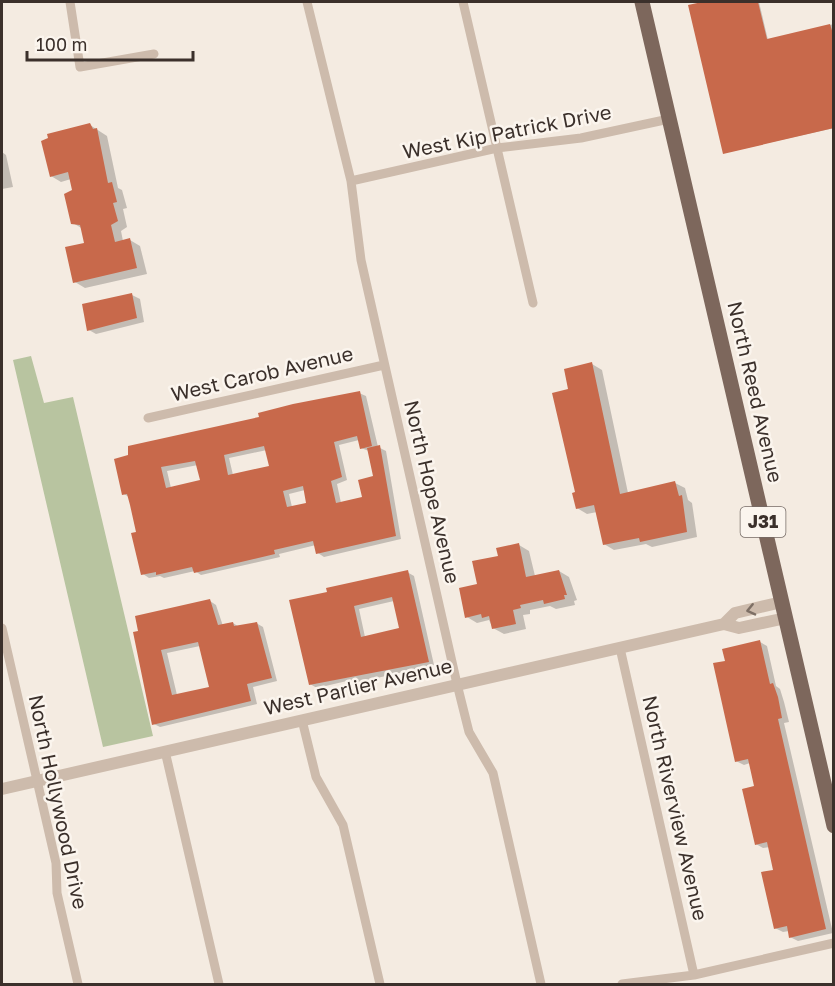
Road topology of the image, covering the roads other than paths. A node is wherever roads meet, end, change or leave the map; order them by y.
1 (70, 2) edge
2 (307, 2) edge
3 (463, 2) edge
4 (642, 2) edge
5 (154, 54) dead end
6 (669, 119) junction
7 (497, 148) junction
8 (351, 181) junction
9 (533, 303) dead end
10 (384, 365) junction
11 (148, 418) dead end
12 (782, 602) junction
13 (786, 618) junction
14 (724, 624) junction
15 (2, 627) edge
16 (620, 648) junction
17 (457, 684) junction
18 (302, 720) junction
19 (165, 752) junction
20 (38, 781) junction
21 (2, 789) edge
22 (834, 826) edge
23 (834, 943) edge
24 (694, 975) junction
25 (78, 984) edge
26 (219, 984) edge
27 (380, 984) edge
28 (541, 984) edge
29 (622, 984) edge

1 - 5 street
2 - 8 street, North Hope Avenue
3 - 7 street
4 - 6 main road, North Reed Avenue / J31
6 - 7 street, West Kip Patrick Drive
6 - 12 main road, North Reed Avenue / J31
7 - 8 street, West Kip Patrick Drive
7 - 9 street
8 - 10 street, North Hope Avenue
10 - 11 street, West Carob Avenue
10 - 17 street, North Hope Avenue
12 - 13 main road, North Reed Avenue / J31
12 -> 14 street, West Parlier Avenue
13 - 14 street, West Parlier Avenue
13 - 22 main road, North Reed Avenue / J31
14 - 16 street, West Parlier Avenue
15 - 20 street, North Hollywood Drive
16 - 17 street, West Parlier Avenue
16 - 24 street, North Riverview Avenue
17 - 18 street, West Parlier Avenue
17 - 28 street, North Hope Avenue
18 - 19 street, West Parlier Avenue
18 - 27 street
19 - 20 street, West Parlier Avenue
19 - 26 street
20 - 21 street, West Parlier Avenue
20 - 25 street, North Hollywood Drive
23 - 24 street
24 - 29 street

